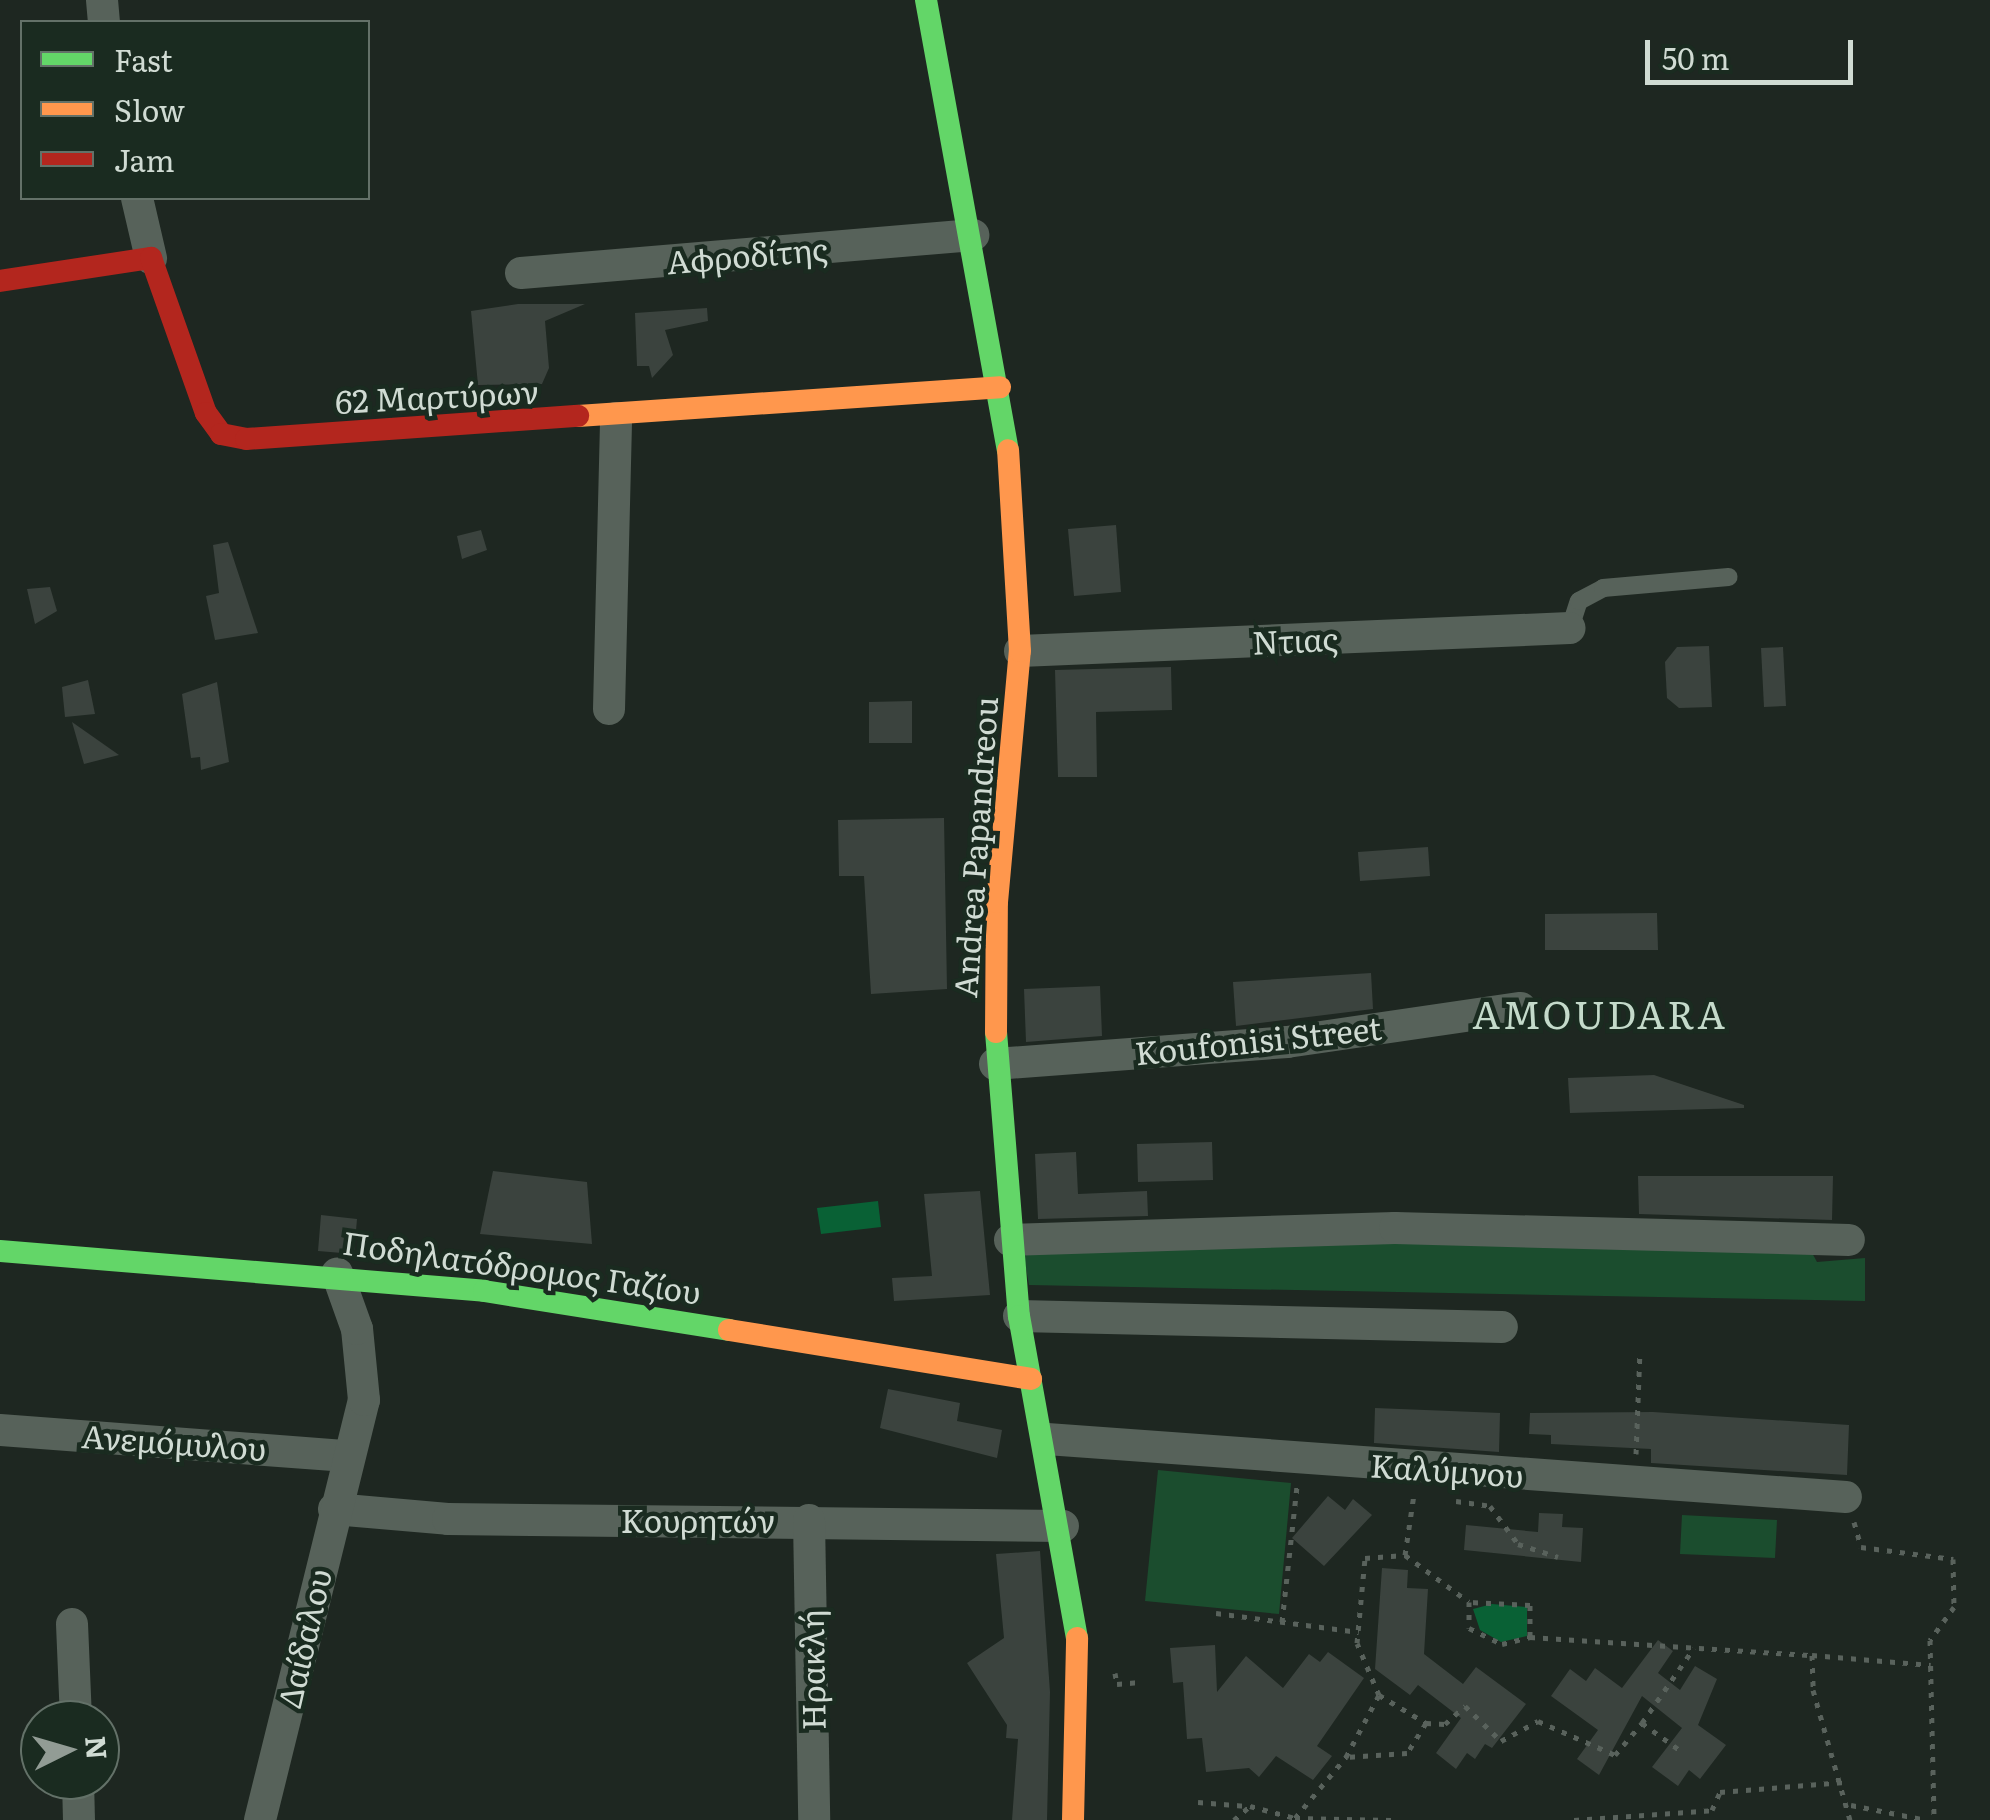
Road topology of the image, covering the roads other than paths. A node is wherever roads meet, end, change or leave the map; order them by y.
1 (926, 0) edge
2 (136, 200) edge
3 (973, 235) junction
4 (151, 258) junction
5 (521, 273) dead end
6 (0, 281) edge
7 (1000, 387) junction
8 (616, 418) junction
9 (1729, 576) dead end
10 (1570, 628) joint
11 (1020, 651) junction
12 (609, 709) dead end
13 (1521, 1008) dead end
14 (995, 1064) junction
15 (1010, 1240) junction
16 (1849, 1240) dead end
17 (0, 1250) edge
18 (337, 1273) junction
19 (1019, 1316) junction
20 (1502, 1327) dead end
21 (1032, 1379) junction
22 (0, 1430) edge
23 (1047, 1440) junction
24 (347, 1456) junction
25 (1846, 1497) dead end
26 (334, 1509) junction
27 (809, 1520) junction
28 (1063, 1526) junction
29 (72, 1624) dead end
30 (75, 1700) edge
31 (260, 1820) edge
32 (814, 1820) edge
33 (1073, 1820) edge

1 - 3 street, Andrea Papandreou
2 - 4 street
3 - 5 street, Αφροδίτης
3 - 7 street, Andrea Papandreou
4 - 6 street
4 - 8 street, 62 Μαρτύρων
7 - 8 street, 62 Μαρτύρων
7 - 11 street, Andrea Papandreou
8 - 12 street
9 - 10 lane
10 - 11 street, Ντιας
11 - 14 street, Andrea Papandreou
13 - 14 street, Koufonisi Street
14 - 15 street, Andrea Papandreou
15 - 16 street
15 - 19 street, Andrea Papandreou
17 - 18 street, Ποδηλατόδρομος Γαζίου
18 - 21 street, Ποδηλατόδρομος Γαζίου
18 - 24 street, Δαίδαλου
19 - 20 street
19 - 21 street, Andrea Papandreou
21 - 23 street, Andrea Papandreou
22 - 24 street, Ανεμόμυλου
23 - 25 street, Καλύμνου
23 - 28 street, Andrea Papandreou
24 - 26 street, Δαίδαλου
26 - 27 street, Κουρητών
26 - 31 street, Δαίδαλου
27 - 28 street, Κουρητών
27 - 32 street, Ηρακλή
28 - 33 street, Andrea Papandreou
29 - 30 street

